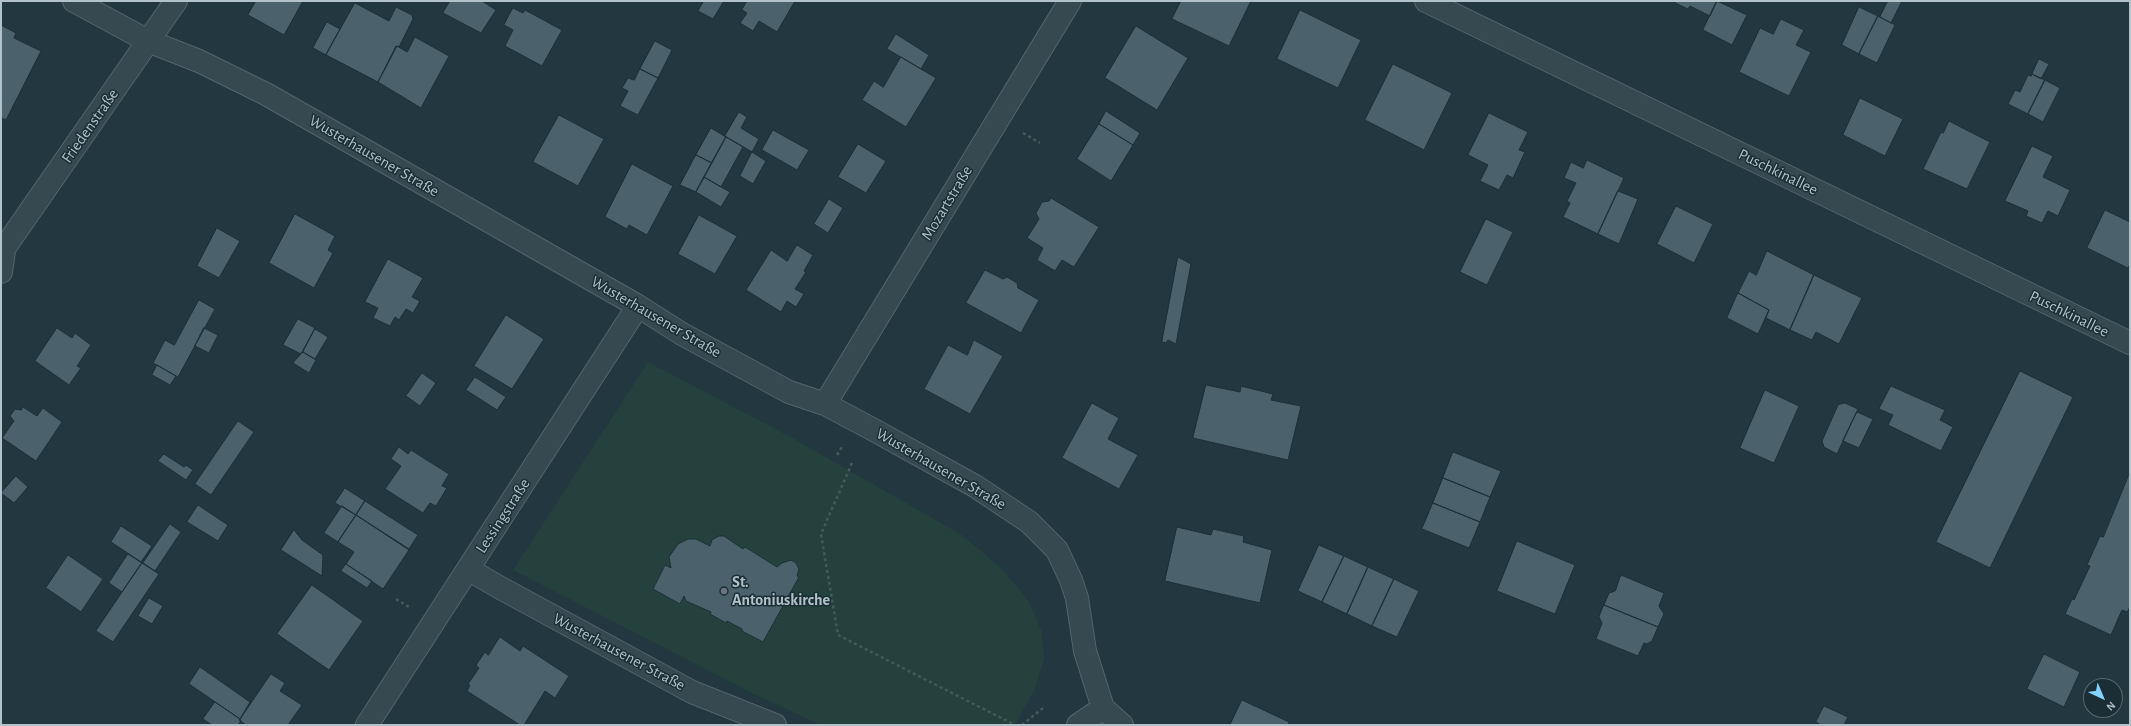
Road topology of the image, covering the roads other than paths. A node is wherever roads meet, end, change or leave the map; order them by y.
1 (74, 1) edge
2 (176, 1) edge
3 (1070, 1) edge
4 (1426, 1) edge
5 (148, 41) junction
6 (2, 259) edge
7 (638, 306) junction
8 (2130, 343) edge
9 (824, 404) junction
10 (468, 569) junction
11 (1103, 708) junction
12 (367, 725) edge
13 (775, 725) edge
14 (1078, 725) edge
15 (1122, 725) edge

1 - 5 street, Wusterhausener Straße
2 - 5 street, Friedenstraße
3 - 9 street, Mozartstraße
4 - 8 street, Puschkinallee
5 - 6 street, Friedenstraße
5 - 7 street, Wusterhausener Straße
7 - 9 street, Wusterhausener Straße
7 - 10 street, Lessingstraße
9 - 11 street, Wusterhausener Straße
10 - 12 street, Lessingstraße
10 - 13 street, Wusterhausener Straße
11 - 14 street
11 - 15 street

